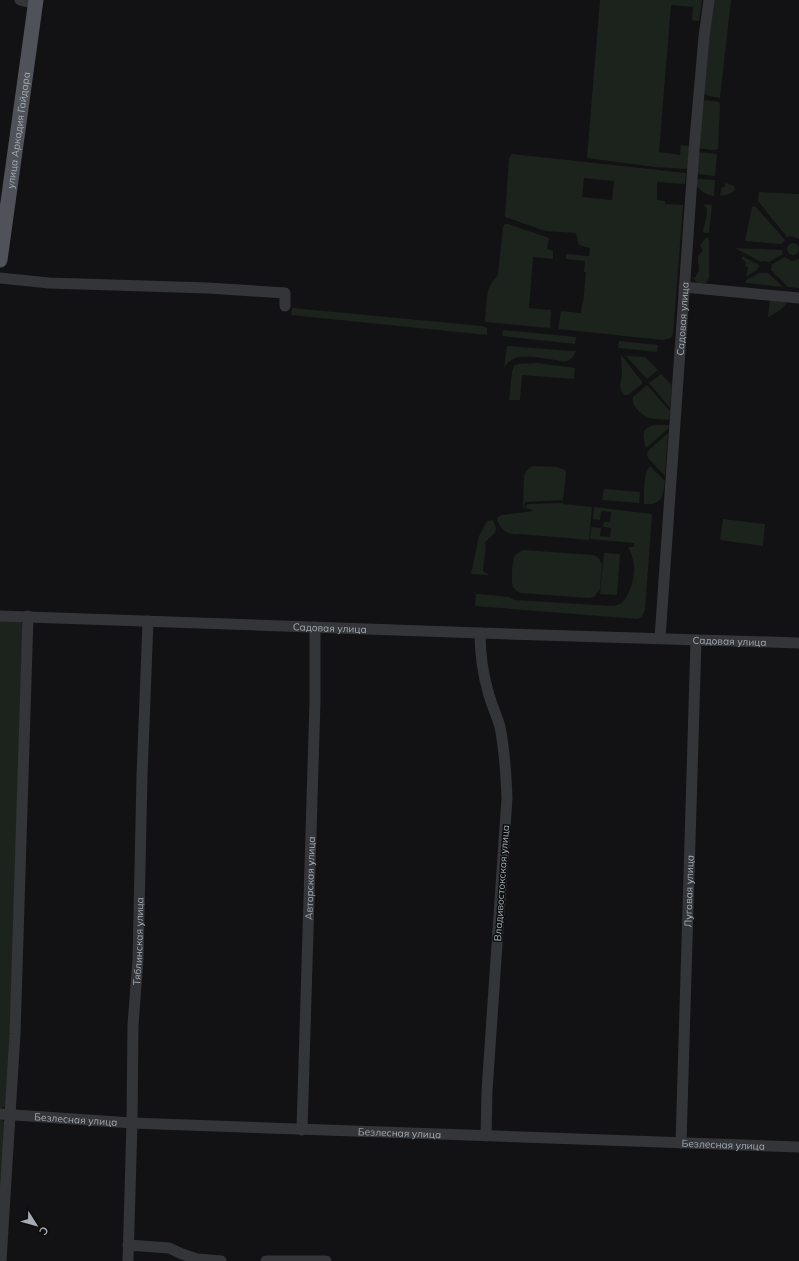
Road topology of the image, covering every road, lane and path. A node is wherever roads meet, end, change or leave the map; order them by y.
1 (20, 0) edge
2 (709, 0) edge
3 (36, 2) edge
4 (0, 260) edge
5 (0, 278) edge
6 (684, 287) junction
7 (799, 298) edge
8 (285, 306) dead end
9 (0, 616) edge
10 (28, 616) junction
11 (148, 621) junction
12 (315, 627) junction
13 (480, 634) junction
14 (660, 638) junction
15 (696, 640) junction
16 (799, 643) edge
17 (5, 1114) edge
18 (132, 1123) junction
19 (302, 1130) junction
20 (486, 1136) junction
21 (681, 1143) junction
22 (799, 1148) edge
23 (128, 1245) junction
24 (1, 1261) edge
25 (128, 1261) edge
26 (221, 1261) edge
27 (266, 1261) edge
28 (326, 1261) edge

1 - 3 street
2 - 6 street, Садовая улица
3 - 4 main road, улица Аркадия Гайдара
5 - 8 street
6 - 7 street
6 - 14 street, Садовая улица
9 - 10 street, Садовая улица
10 - 11 street, Садовая улица
10 - 17 street
11 - 12 street, Садовая улица
11 - 18 street, Тяблинская улица
12 - 13 street, Садовая улица
12 - 19 street, Авторская улица
13 - 14 street, Садовая улица
13 - 20 street, Владивостокская улица
14 - 15 street, Садовая улица
15 - 16 street, Садовая улица
15 - 21 street, Луговая улица
17 - 18 street, Безлесная улица
17 - 24 street
18 - 19 street, Безлесная улица
18 - 23 street, Тяблинская улица
19 - 20 street, Безлесная улица
20 - 21 street, Безлесная улица
21 - 22 street, Безлесная улица
23 - 25 street, Тяблинская улица
23 - 26 street
27 - 28 street

